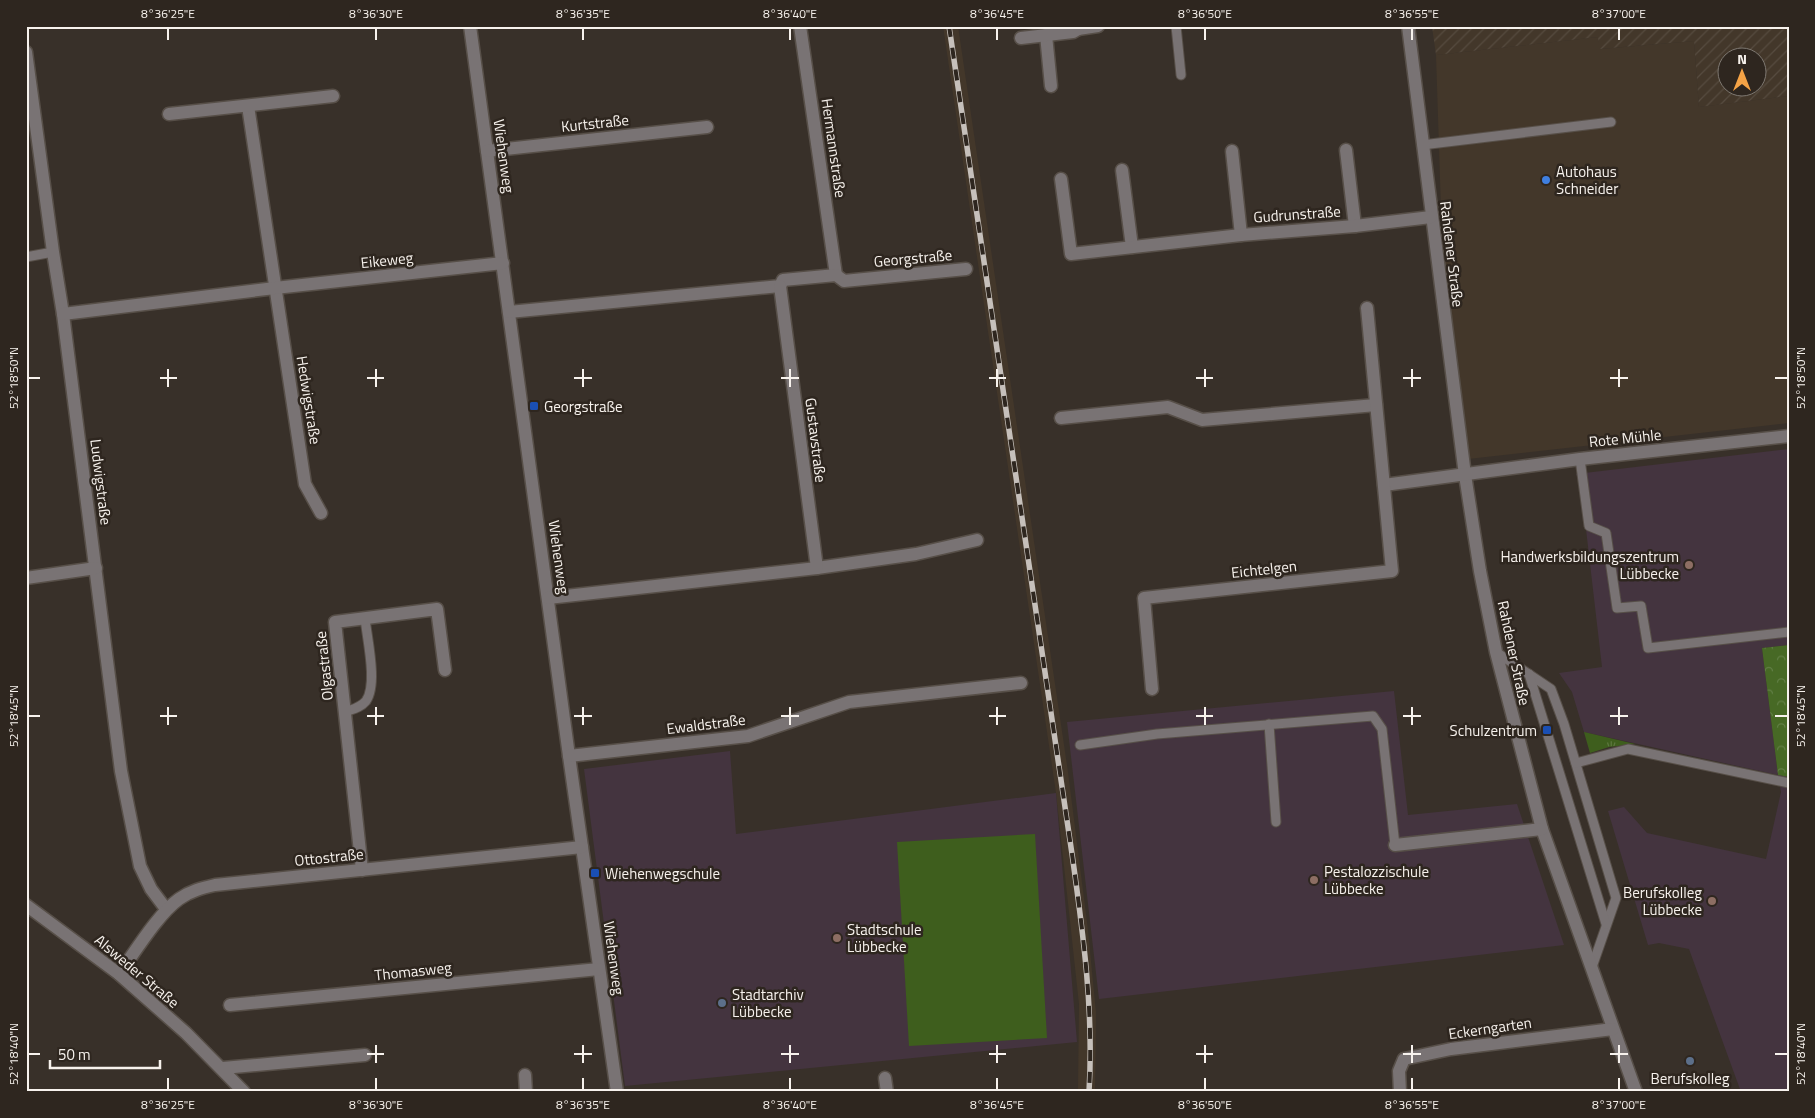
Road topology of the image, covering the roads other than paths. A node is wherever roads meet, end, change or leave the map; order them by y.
1 (470, 26) edge
2 (800, 26) edge
3 (1098, 26) edge
4 (1176, 26) edge
5 (1408, 26) edge
6 (1078, 27) edge
7 (1046, 35) junction
8 (1021, 38) dead end
9 (26, 52) edge
10 (1181, 75) dead end
11 (1051, 86) dead end
12 (333, 96) dead end
13 (248, 106) junction
14 (169, 114) dead end
15 (1611, 122) dead end
16 (707, 127) dead end
17 (1422, 145) junction
18 (1346, 150) dead end
19 (487, 151) junction
20 (1232, 151) dead end
21 (1122, 170) dead end
22 (1061, 179) dead end
23 (1431, 217) junction
24 (1355, 226) junction
25 (1240, 235) junction
26 (1132, 247) junction
27 (53, 252) junction
28 (26, 257) edge
29 (503, 263) junction
30 (966, 269) dead end
31 (836, 275) junction
32 (780, 286) junction
33 (275, 288) junction
34 (1367, 308) dead end
35 (510, 312) junction
36 (63, 314) junction
37 (1376, 405) junction
38 (1061, 418) dead end
39 (1789, 436) edge
40 (1580, 459) junction
41 (1465, 475) junction
42 (1384, 485) junction
43 (322, 513) dead end
44 (977, 540) dead end
45 (96, 568) junction
46 (817, 568) junction
47 (26, 578) edge
48 (548, 598) junction
49 (365, 618) junction
50 (1789, 632) edge
51 (1496, 652) junction
52 (446, 670) dead end
53 (1529, 674) junction
54 (1022, 683) dead end
55 (1152, 690) dead end
56 (345, 712) junction
57 (1269, 724) junction
58 (1080, 745) dead end
59 (569, 756) junction
60 (1576, 762) junction
61 (1789, 783) edge
62 (1276, 822) dead end
63 (1542, 829) junction
64 (1395, 844) joint
65 (582, 847) junction
66 (362, 870) junction
67 (26, 906) edge
68 (166, 909) junction
69 (1606, 924) junction
70 (1592, 967) junction
71 (600, 970) junction
72 (119, 974) junction
73 (230, 1006) dead end
74 (1613, 1029) junction
75 (365, 1055) dead end
76 (223, 1068) junction
77 (525, 1075) dead end
78 (885, 1078) dead end
79 (244, 1092) edge
80 (526, 1092) edge
81 (618, 1092) edge
82 (887, 1092) edge
83 (1400, 1092) edge
84 (1636, 1092) edge

1 - 19 street, Wiehenweg
2 - 31 street, Hermannstraße
3 - 6 street
4 - 10 lane
5 - 17 street, Rahdener Straße
6 - 7 street
7 - 8 street
7 - 11 street
9 - 27 street, Ludwigstraße
12 - 13 street
13 - 14 street
13 - 33 street
15 - 17 lane
16 - 19 street, Kurtstraße
17 - 23 street, Rahdener Straße
18 - 24 street, Gudrunstraße
19 - 29 street, Wiehenweg
20 - 25 street, Gudrunstraße
21 - 26 street
22 - 26 street, Gudrunstraße
23 - 24 street, Gudrunstraße
23 - 41 street, Rahdener Straße
24 - 25 street, Gudrunstraße
25 - 26 street, Gudrunstraße
27 - 28 lane
27 - 36 street, Ludwigstraße
29 - 33 street, Eikeweg
29 - 35 street, Wiehenweg
30 - 31 street, Georgstraße
31 - 32 street, Georgstraße
32 - 35 street, Georgstraße
32 - 46 street, Gustavstraße
33 - 36 street, Eikeweg
33 - 43 street, Hedwigstraße
34 - 37 street, Eichtelgen
35 - 48 street, Wiehenweg
36 - 45 street, Ludwigstraße
37 - 38 street
37 - 42 street, Eichtelgen
39 - 40 street, Rote Mühle
40 - 41 street, Rote Mühle
40 - 50 lane
41 - 42 street
41 - 51 street, Rahdener Straße
42 - 55 street, Eichtelgen
44 - 46 street
45 - 47 street
45 - 68 street, Ludwigstraße
46 - 48 street
48 - 59 street, Wiehenweg
49 - 52 street, Olgastraße
49 - 56 lane
49 - 56 street, Olgastraße
51 - 53 lane
51 - 63 street, Rahdener Straße
53 - 60 lane
53 - 69 lane
54 - 59 street, Ewaldstraße
56 - 66 street, Olgastraße
57 - 58 lane
57 - 62 lane
57 - 64 lane
59 - 65 street, Wiehenweg
60 - 61 lane
60 - 69 lane
63 - 64 street
63 - 70 street, Rahdener Straße
65 - 66 street, Ottostraße
65 - 71 street, Wiehenweg
66 - 68 street, Ottostraße
67 - 72 street, Alsweder Straße
68 - 72 street, Ottostraße
69 - 70 lane
70 - 74 street, Rahdener Straße
71 - 73 street, Thomasweg
71 - 81 street, Wiehenweg
72 - 76 street, Alsweder Straße
74 - 83 street, Eckerngarten
74 - 84 street, Rahdener Straße
75 - 76 street
76 - 79 street, Alsweder Straße
77 - 80 street
78 - 82 street

